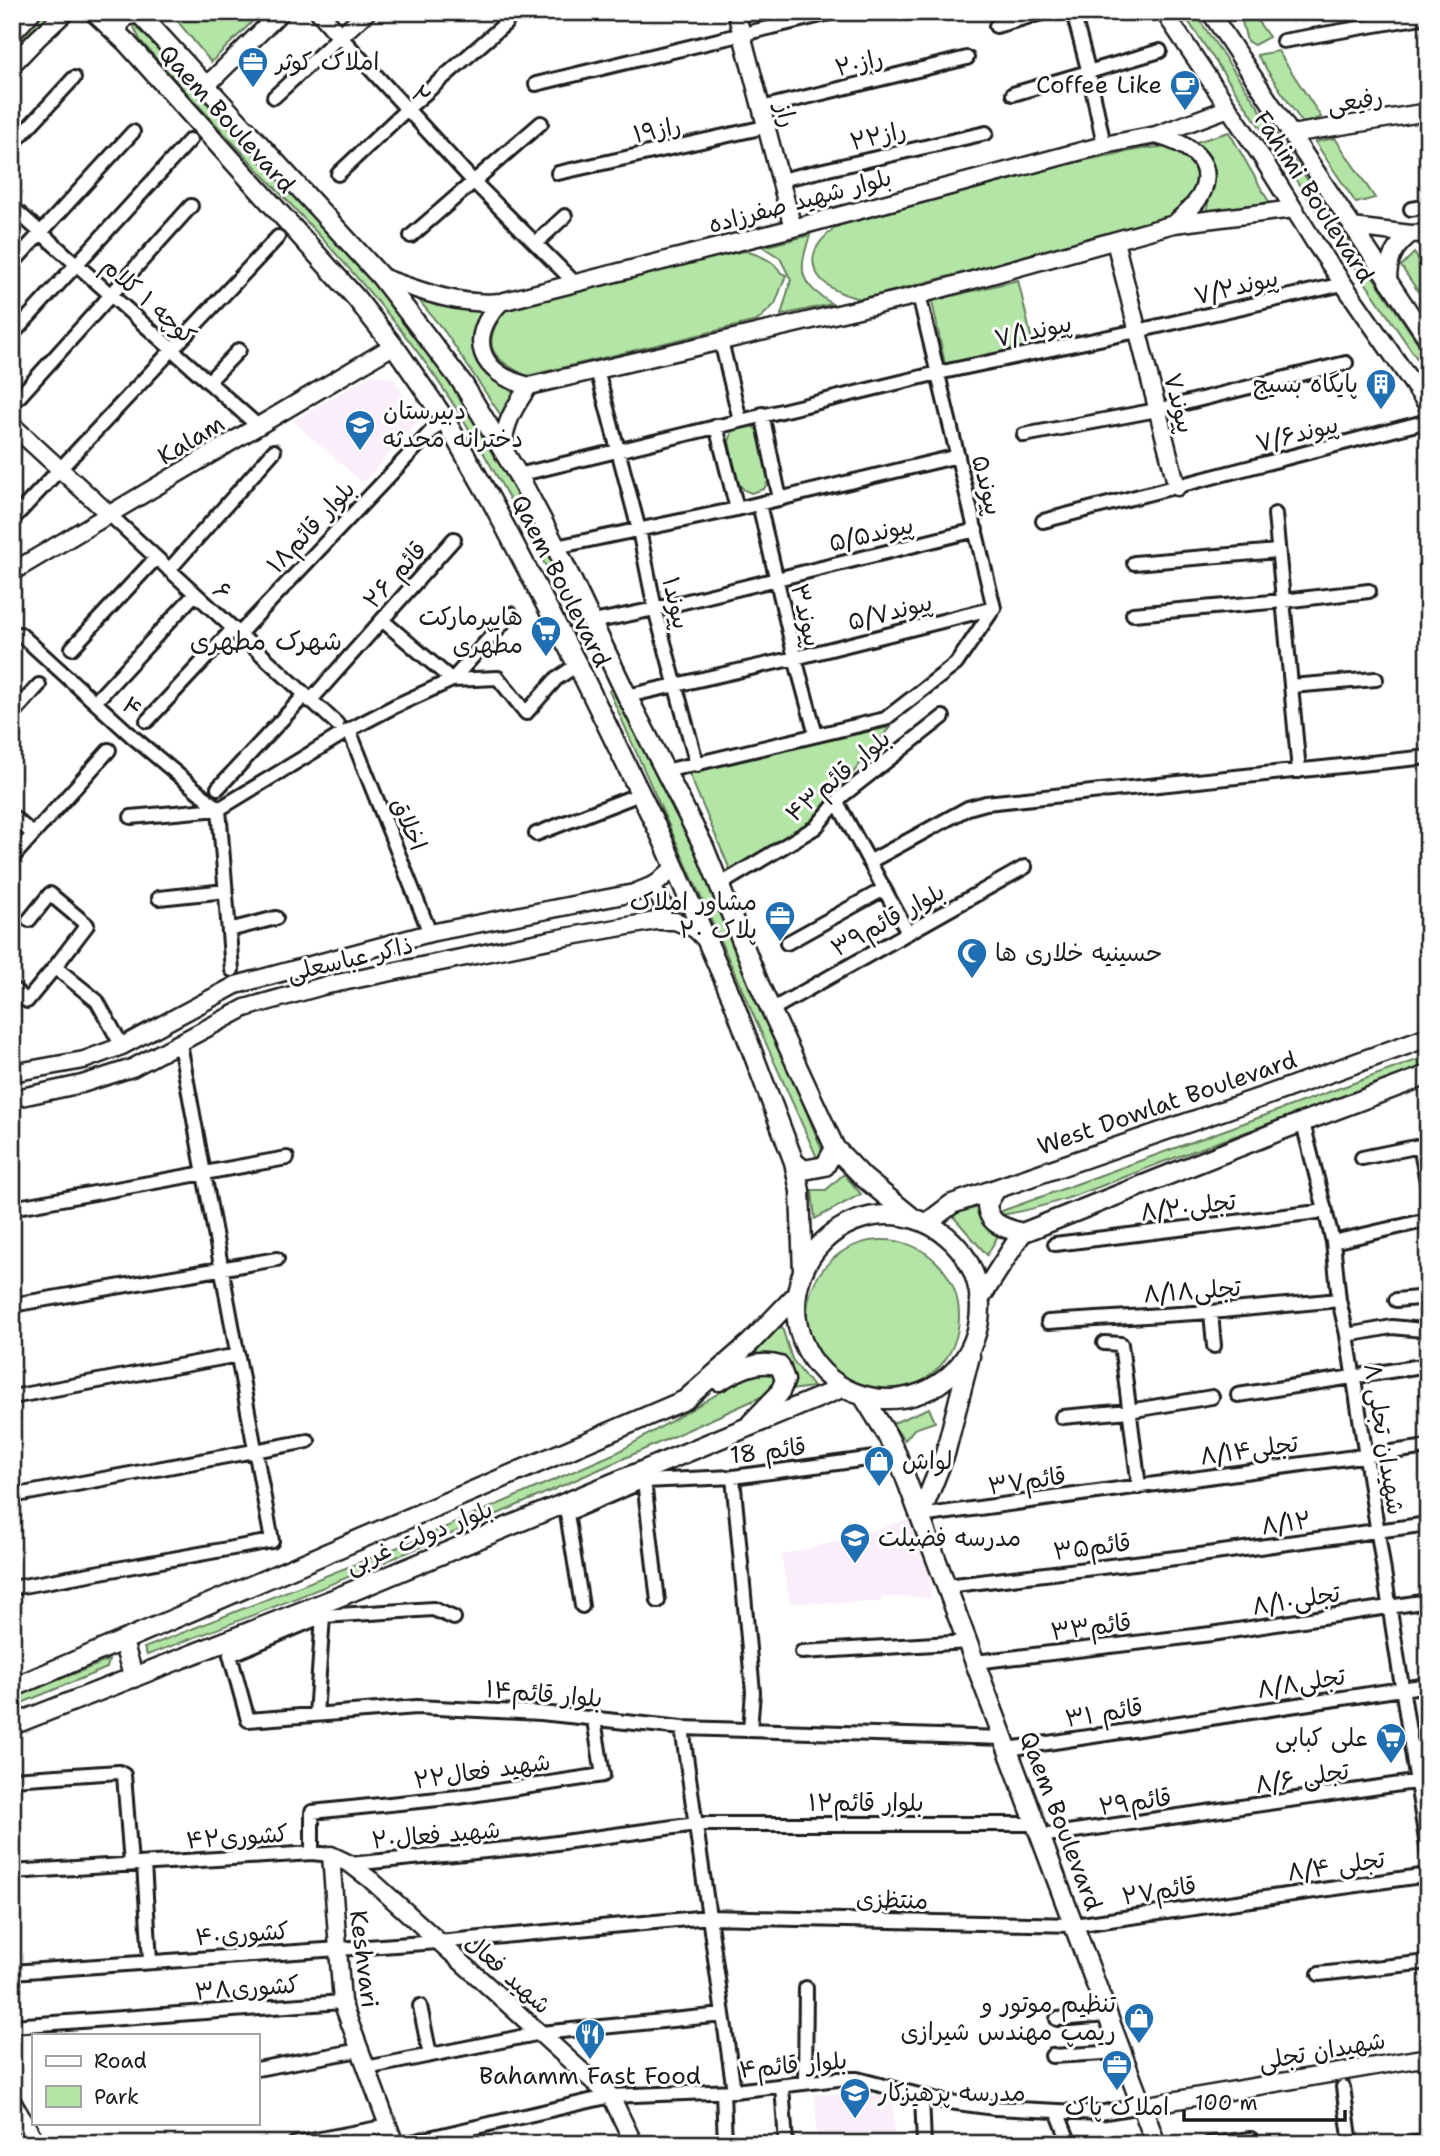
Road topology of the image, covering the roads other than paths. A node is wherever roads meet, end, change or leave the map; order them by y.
1 (33, 12) edge
2 (66, 12) edge
3 (93, 12) edge
4 (281, 12) edge
5 (319, 12) edge
6 (367, 12) edge
7 (512, 12) edge
8 (736, 12) edge
9 (834, 12) edge
10 (1045, 12) edge
11 (1073, 12) edge
12 (1164, 12) edge
13 (1210, 12) edge
14 (139, 13) edge
15 (1428, 16) edge
16 (996, 26) dead end
17 (12, 34) edge
18 (118, 34) junction
19 (741, 35) junction
20 (340, 36) junction
21 (1283, 41) dead end
22 (1160, 51) dead end
23 (967, 58) dead end
24 (12, 65) edge
25 (1089, 73) junction
26 (74, 78) dead end
27 (536, 84) dead end
28 (206, 86) junction
29 (1013, 94) dead end
30 (274, 97) dead end
31 (761, 108) junction
32 (1229, 108) junction
33 (406, 110) junction
34 (1428, 112) edge
35 (541, 122) dead end
36 (765, 127) junction
37 (133, 132) dead end
38 (986, 133) dead end
39 (1291, 134) junction
40 (1156, 135) junction
41 (190, 140) dead end
42 (12, 145) edge
43 (1104, 145) junction
44 (558, 173) dead end
45 (338, 174) dead end
46 (780, 180) junction
47 (473, 181) junction
48 (12, 206) edge
49 (191, 206) dead end
50 (1428, 206) edge
51 (1293, 209) junction
52 (1411, 209) dead end
53 (565, 216) dead end
54 (1174, 225) junction
55 (1352, 227) junction
56 (793, 228) junction
57 (41, 232) junction
58 (1420, 234) edge
59 (411, 236) dead end
60 (278, 237) dead end
61 (1115, 241) junction
62 (536, 243) junction
63 (12, 264) edge
64 (77, 264) junction
65 (381, 277) junction
66 (1388, 281) junction
67 (574, 282) junction
68 (1343, 284) junction
69 (111, 295) junction
70 (919, 295) junction
71 (501, 302) junction
72 (16, 331) edge
73 (1137, 331) junction
74 (1428, 340) edge
75 (721, 341) junction
76 (393, 346) junction
77 (171, 349) junction
78 (239, 349) dead end
79 (1346, 363) dead end
80 (597, 370) junction
81 (938, 373) junction
82 (208, 382) junction
83 (528, 386) junction
84 (18, 398) dead end
85 (1428, 406) edge
86 (1157, 410) junction
87 (762, 414) junction
88 (444, 418) junction
89 (740, 420) junction
90 (1428, 421) edge
91 (12, 425) edge
92 (258, 426) junction
93 (716, 426) junction
94 (1024, 435) dead end
95 (619, 449) junction
96 (274, 451) dead end
97 (504, 452) junction
98 (958, 456) junction
99 (60, 469) junction
100 (518, 475) junction
101 (1177, 487) junction
102 (780, 499) junction
103 (759, 504) junction
104 (737, 509) junction
105 (1275, 514) dead end
106 (110, 515) junction
107 (12, 520) edge
108 (1043, 521) dead end
109 (639, 530) junction
110 (976, 530) junction
111 (454, 539) dead end
112 (556, 547) junction
113 (1278, 551) junction
114 (156, 558) junction
115 (1133, 563) dead end
116 (169, 570) junction
117 (12, 572) edge
118 (776, 578) junction
119 (1369, 591) dead end
120 (195, 594) junction
121 (1283, 601) junction
122 (995, 608) junction
123 (655, 609) junction
124 (510, 614) dead end
125 (1133, 614) dead end
126 (382, 620) junction
127 (593, 622) junction
128 (236, 632) junction
129 (20, 634) dead end
130 (72, 649) dead end
131 (608, 656) junction
132 (795, 658) junction
133 (578, 667) junction
134 (1376, 678) dead end
135 (452, 680) junction
136 (39, 685) dead end
137 (674, 685) junction
138 (1291, 686) junction
139 (626, 694) junction
140 (307, 698) junction
141 (95, 702) junction
142 (12, 715) edge
143 (602, 715) junction
144 (943, 717) dead end
145 (147, 721) dead end
146 (343, 727) junction
147 (816, 735) junction
148 (108, 750) dead end
149 (1428, 757) edge
150 (697, 765) junction
151 (664, 771) junction
152 (1299, 771) junction
153 (218, 788) dead end
154 (640, 794) junction
155 (837, 802) junction
156 (219, 809) junction
157 (12, 816) edge
158 (131, 817) dead end
159 (33, 834) junction
160 (536, 834) dead end
161 (12, 858) edge
162 (869, 862) junction
163 (675, 867) junction
164 (1025, 867) dead end
165 (721, 884) junction
166 (646, 888) junction
167 (884, 888) junction
168 (226, 891) junction
169 (159, 898) dead end
170 (276, 918) dead end
171 (29, 920) dead end
172 (656, 921) junction
173 (229, 930) junction
174 (430, 933) junction
175 (908, 933) junction
176 (708, 942) junction
177 (787, 943) dead end
178 (55, 967) junction
179 (232, 970) dead end
180 (12, 988) edge
181 (771, 1010) junction
182 (1428, 1037) edge
183 (180, 1044) junction
184 (122, 1046) junction
185 (12, 1073) edge
186 (1428, 1075) edge
187 (12, 1099) edge
188 (1303, 1123) junction
189 (835, 1148) junction
190 (287, 1158) dead end
191 (1362, 1158) dead end
192 (794, 1162) junction
193 (204, 1173) junction
194 (1428, 1187) edge
195 (996, 1189) junction
196 (12, 1208) edge
197 (1326, 1211) junction
198 (1428, 1220) edge
199 (920, 1221) junction
200 (1022, 1233) junction
201 (1333, 1242) junction
202 (1055, 1244) dead end
203 (277, 1259) dead end
204 (221, 1269) junction
205 (803, 1272) junction
206 (797, 1294) junction
207 (1428, 1297) edge
208 (979, 1300) junction
209 (1339, 1300) junction
210 (1396, 1300) dead end
211 (12, 1305) edge
212 (1211, 1312) junction
213 (1048, 1322) dead end
214 (1423, 1330) dead end
215 (1347, 1335) junction
216 (973, 1343) junction
217 (1104, 1343) dead end
218 (1214, 1346) dead end
219 (237, 1355) junction
220 (1428, 1365) edge
221 (1353, 1377) junction
222 (842, 1388) junction
223 (1238, 1395) dead end
224 (863, 1396) junction
225 (12, 1397) edge
226 (1212, 1397) dead end
227 (685, 1400) junction
228 (1129, 1411) junction
229 (1062, 1417) dead end
230 (743, 1430) junction
231 (308, 1441) dead end
232 (1428, 1447) edge
233 (255, 1451) junction
234 (1366, 1454) junction
235 (897, 1455) junction
236 (733, 1477) junction
237 (644, 1481) junction
238 (1139, 1487) junction
239 (12, 1496) edge
240 (920, 1516) junction
241 (1428, 1524) edge
242 (1377, 1531) junction
243 (1200, 1555) joint
244 (947, 1586) junction
245 (12, 1588) edge
246 (658, 1601) dead end
247 (1428, 1601) edge
248 (582, 1606) dead end
249 (1388, 1607) junction
250 (323, 1616) junction
251 (454, 1618) dead end
252 (1211, 1634) joint
253 (123, 1642) junction
254 (968, 1642) junction
255 (802, 1652) dead end
256 (975, 1662) junction
257 (134, 1678) junction
258 (1428, 1685) edge
259 (12, 1688) edge
260 (1403, 1689) junction
261 (316, 1715) junction
262 (1206, 1719) joint
263 (594, 1720) junction
264 (12, 1725) edge
265 (682, 1728) junction
266 (750, 1730) junction
267 (1006, 1743) junction
268 (12, 1779) edge
269 (1422, 1781) edge
270 (1236, 1809) joint
271 (696, 1824) junction
272 (1038, 1830) junction
273 (527, 1847) joint
274 (312, 1853) junction
275 (1428, 1853) edge
276 (331, 1856) junction
277 (138, 1864) junction
278 (350, 1864) junction
279 (12, 1871) edge
280 (1428, 1875) edge
281 (1249, 1899) joint
282 (709, 1917) junction
283 (1074, 1925) junction
284 (579, 1929) joint
285 (438, 1941) junction
286 (338, 1948) junction
287 (150, 1961) junction
288 (1428, 1962) edge
289 (12, 1972) edge
290 (1319, 1975) dead end
291 (806, 1988) dead end
292 (342, 2002) junction
293 (420, 2006) dead end
294 (723, 2015) junction
295 (1108, 2015) junction
296 (1057, 2019) dead end
297 (12, 2026) edge
298 (541, 2033) junction
299 (360, 2050) junction
300 (1122, 2052) junction
301 (430, 2055) junction
302 (1052, 2056) dead end
303 (1428, 2057) edge
304 (366, 2068) junction
305 (259, 2069) edge
306 (805, 2082) junction
307 (782, 2085) junction
308 (1343, 2087) dead end
309 (729, 2091) junction
310 (611, 2095) junction
311 (922, 2095) junction
312 (1142, 2106) junction
313 (21, 2109) edge
314 (1057, 2111) junction
315 (388, 2126) junction
316 (1251, 2139) dead end
317 (1428, 2142) edge
318 (33, 2143) edge
319 (294, 2144) edge
320 (395, 2144) edge
321 (403, 2144) edge
322 (634, 2144) edge
323 (724, 2144) edge
324 (786, 2144) edge
325 (924, 2144) edge
326 (1070, 2144) edge
327 (1156, 2144) edge
328 (1209, 2144) edge
329 (1351, 2144) edge
330 (1409, 2144) edge

1 - 17 street
2 - 24 street
3 - 18 main road, Qaem Boulevard
4 - 28 street
5 - 20 street
6 - 20 street
7 - 33 street
8 - 19 street, راز
9 - 19 street
10 - 16 street
11 - 25 street
12 - 32 street, Fahimi Boulevard
13 - 39 street, Fahimi Boulevard
14 - 18 main road
14 - 28 main road, Qaem Boulevard
15 - 21 street
18 - 76 main road, Qaem Boulevard
19 - 27 street
19 - 31 street, راز
20 - 30 street
20 - 33 street, ۲
22 - 25 street
23 - 31 street, راز۲۰
25 - 29 street
25 - 43 street
26 - 42 street
28 - 65 main road, Qaem Boulevard
31 - 36 street, راز
32 - 40 street, بلوار شهید صفرزاده
32 - 51 street, Fahimi Boulevard
33 - 45 street
33 - 47 street, ۲
34 - 39 street, رفیعی
35 - 47 street
36 - 44 street, راز۱۹
36 - 46 street, راز
37 - 57 street
38 - 46 street, راز۲۲
39 - 55 street, Fahimi Boulevard
40 - 43 street, بلوار شهید صفرزاده
40 - 54 street
41 - 64 street
43 - 56 street, بلوار شهید صفرزاده
46 - 56 street, راز
47 - 59 street
47 - 62 street, ۲
48 - 57 street, کوچه ۱ کلام
49 - 69 street
50 - 52 street
51 - 54 street
51 - 68 street, Fahimi Boulevard
53 - 62 street
54 - 61 street
55 - 58 street
55 - 66 street, Fahimi Boulevard
56 - 67 street, بلوار شهید صفرزاده
57 - 63 street
57 - 64 street, کوچه ۱ کلام
58 - 66 street
60 - 77 street
61 - 70 street
61 - 73 street, پیوند۷
62 - 67 street, ۲
64 - 69 street, کوچه ۱ کلام
64 - 72 street
65 - 71 street, بلوار شهید صفرزاده
65 - 97 main road, Qaem Boulevard
66 - 74 street, Fahimi Boulevard
67 - 71 street, بلوار شهید صفرزاده
68 - 73 street, پیوند۷/۲
68 - 85 street, Fahimi Boulevard
69 - 77 street, کوچه ۱ کلام
69 - 84 street
70 - 75 street
70 - 81 street, پیوند۵
71 - 83 street
73 - 81 street, پیوند۷/۱
73 - 86 street, پیوند۷
75 - 80 street
75 - 89 street
76 - 88 main road, Qaem Boulevard
76 - 92 street, Kalam
77 - 82 street, کوچه ۱ کلام
77 - 99 street
78 - 82 street
79 - 86 street
80 - 83 street
80 - 95 street, پیوند۱
81 - 87 street, پیوند۷/۱
81 - 98 street, پیوند۵
82 - 92 street, کوچه ۱ کلام
83 - 97 street
86 - 94 street
86 - 101 street, پیوند۷
87 - 89 street, پیوند۷/۱
87 - 102 street
88 - 128 street, بلوار قائم۱۸
88 - 133 main road, Qaem Boulevard
89 - 93 street, پیوند۷/۱
90 - 101 street, پیوند۷/۶
91 - 99 street
92 - 106 street, Kalam
93 - 95 street, پیوند۷/۱
93 - 104 street
95 - 100 street, پیوند۷/۱
95 - 109 street, پیوند۱
96 - 116 street
97 - 100 main road, Qaem Boulevard
98 - 102 street
98 - 110 street, پیوند۵
99 - 106 street
99 - 107 street
100 - 112 main road, Qaem Boulevard
101 - 108 street, پیوند۷/۶
102 - 103 street
103 - 104 street
103 - 118 street, پیوند۳
104 - 109 street
105 - 113 street
106 - 114 street, ۶
106 - 117 street, Kalam
109 - 112 street
109 - 123 street, پیوند۱
110 - 118 street, پیوند۵/۵
110 - 122 street, پیوند۵
111 - 126 street, قائم ۲۶
112 - 127 main road, Qaem Boulevard
113 - 115 street
113 - 121 street
114 - 116 street, ۶
114 - 130 street
116 - 120 street, ۶
118 - 123 street, پیوند۵/۵
118 - 132 street, پیوند۳
119 - 121 street
120 - 128 street, ۶
120 - 141 street
121 - 125 street
121 - 138 street
122 - 132 street, پیوند۵/۷
122 - 147 street
123 - 127 street, پیوند۵/۵
123 - 137 street, پیوند۱
124 - 135 street
126 - 135 street
126 - 140 street, قائم ۲۶
127 - 131 main road, Qaem Boulevard
128 - 140 street, ۶
128 - 145 street, بلوار قائم۱۸
129 - 141 street, ۴
131 - 133 main road
131 - 139 main road, Qaem Boulevard
132 - 137 street, پیوند۵/۷
132 - 147 street, پیوند۳
133 - 135 street
133 - 143 main road, Qaem Boulevard
134 - 138 street
135 - 146 street
136 - 142 street
137 - 139 street, پیوند۵/۷
137 - 150 street, پیوند۱
138 - 152 street
139 - 143 main road
139 - 151 main road, Qaem Boulevard
140 - 146 street, ۶
140 - 153 street, قائم ۲۶
141 - 156 street, ۴
143 - 154 main road, Qaem Boulevard
144 - 155 street, بلوار قائم۴۳
146 - 156 street
146 - 174 street, اخلاق
147 - 150 street
148 - 159 street
149 - 152 street
150 - 151 street
151 - 165 main road, Qaem Boulevard
152 - 162 street
154 - 160 street
154 - 163 main road, Qaem Boulevard
155 - 162 street
155 - 165 street, بلوار قائم۴۳
156 - 158 street
156 - 168 street
157 - 159 street
159 - 161 street
162 - 167 street
163 - 166 street, ذاکر عباسعلی
163 - 176 main road, Qaem Boulevard
164 - 175 street, بلوار قائم۳۹
165 - 181 main road, Qaem Boulevard
166 - 172 street
166 - 174 street, ذاکر عباسعلی
167 - 175 street
167 - 177 street
168 - 169 street
168 - 173 street
170 - 173 street
171 - 178 street
172 - 176 street, ذاکر عباسعلی
172 - 183 street, ذاکر عباسعلی
173 - 179 street
174 - 184 street, ذاکر عباسعلی
175 - 181 street, بلوار قائم۳۹
176 - 192 main road, Qaem Boulevard
178 - 180 street
178 - 184 street
181 - 189 main road, Qaem Boulevard
182 - 195 main road, West Dowlat Boulevard
183 - 187 street, ذاکر عباسعلی
183 - 193 street
184 - 185 street, ذاکر عباسعلی
186 - 188 main road
188 - 197 street, شهیدان تجلی ۸
188 - 200 main road
189 - 192 main road
189 - 199 main road, Qaem Boulevard
190 - 193 street
191 - 194 street
192 - 205 main road, Qaem Boulevard
193 - 196 street
193 - 204 street
195 - 199 main road, West Dowlat Boulevard
195 - 200 main road
197 - 201 street, شهیدان تجلی ۸
197 - 202 street, تجلی۸/۲۰
198 - 201 street
199 - 205 main road
199 - 208 main road
200 - 208 main road
201 - 209 street, شهیدان تجلی ۸
203 - 204 street
204 - 211 street
204 - 219 street
205 - 206 main road
206 - 222 main road
206 - 227 main road, بلوار دولت غربی
207 - 210 street
208 - 216 main road
209 - 212 street, تجلی۸/۱۸
209 - 215 street, شهیدان تجلی ۸
212 - 213 street, تجلی۸/۱۸
212 - 218 street
214 - 215 street
215 - 221 street, شهیدان تجلی ۸
216 - 224 main road
216 - 240 main road
217 - 228 street
219 - 225 street
219 - 233 street
220 - 221 street
221 - 223 street
221 - 234 street, شهیدان تجلی ۸
222 - 224 main road
222 - 230 main road, بلوار دولت غربی
224 - 235 main road, Qaem Boulevard
226 - 228 street
227 - 230 main road
227 - 253 main road, بلوار دولت غربی
228 - 229 street
228 - 238 street
230 - 257 main road, بلوار دولت غربی
231 - 233 street
232 - 234 street, تجلی۸‌/۱۴
233 - 239 street
233 - 245 street
234 - 238 street, تجلی۸‌/۱۴
234 - 242 street, شهیدان تجلی ۸
235 - 236 street, 18 قائم
235 - 240 main road, Qaem Boulevard
236 - 237 street, 18 قائم
236 - 266 street
237 - 246 street
237 - 248 street
238 - 240 street, قائم۳۷
240 - 244 main road, Qaem Boulevard
241 - 242 street, ۸/۱۲
242 - 243 street, ۸/۱۲
242 - 249 street, شهیدان تجلی ۸
243 - 244 street, قائم۳۵
244 - 254 main road, Qaem Boulevard
247 - 249 street, تجلی۸/۱۰
249 - 252 street, تجلی۸/۱۰
249 - 260 street, شهیدان تجلی ۸
250 - 251 street
250 - 261 street
250 - 261 street, بلوار قائم۱۴
252 - 256 street, قائم۳۳
253 - 257 main road
253 - 259 main road, بلوار دولت غربی
254 - 255 street
254 - 256 main road, Qaem Boulevard
256 - 267 main road, Qaem Boulevard
257 - 264 main road, بلوار دولت غربی
258 - 260 street, تجلی۸/۸
260 - 262 street, تجلی۸/۸
260 - 269 street, شهیدان تجلی ۸
261 - 263 street, بلوار قائم۱۴
262 - 267 street, قائم ۳۱
263 - 265 street, بلوار قائم۱۴
263 - 274 street, شهید فعال۲۲
265 - 266 street, بلوار قائم۱۴
265 - 271 street
266 - 267 street, بلوار قائم۱۴
267 - 272 main road, Qaem Boulevard
268 - 277 street
269 - 270 street, تجلی ۸/۶
269 - 275 street, شهیدان تجلی ۸
270 - 272 street, قائم۲۹
271 - 272 street, بلوار قائم۱۲
271 - 273 street, بلوار قائم۱۲
271 - 282 street
272 - 283 main road, Qaem Boulevard
273 - 278 street, شهید فعال۲۰
274 - 276 street, کشوری۴۲
274 - 277 street, کشوری۴۲
276 - 278 street, شهید فعال
276 - 286 street, Keshvari
277 - 279 street, کشوری۴۲
277 - 287 street
278 - 285 street, شهید فعال
280 - 281 street, ۸/۴ تجلی
281 - 283 street, قائم۲۷
282 - 283 street, منتظزی
282 - 284 street, منتظزی
282 - 294 street
283 - 295 main road, Qaem Boulevard
284 - 285 street, کشوری۴۰
285 - 286 street, کشوری۴۰
285 - 298 street, شهید فعال
286 - 287 street, کشوری۴۰
286 - 292 street, Keshvari
287 - 289 street, کشوری۴۰
288 - 290 street
291 - 306 street
292 - 297 street, کشوری۳۸
292 - 299 street, Keshvari
293 - 301 street
294 - 298 street
294 - 309 street
295 - 296 street
295 - 300 main road, Qaem Boulevard
298 - 301 street
298 - 310 street, شهید فعال
299 - 304 street, Keshvari
299 - 305 street
300 - 302 street
300 - 312 main road, Qaem Boulevard
301 - 304 street
303 - 312 street, شهیدان تجلی
304 - 315 street, Keshvari
306 - 307 street, بلوار قائم۴
306 - 311 street, بلوار قائم۴
307 - 309 street, بلوار قائم۴
307 - 324 street
308 - 329 street
309 - 310 street, بلوار قائم۴
309 - 323 street
310 - 321 street, بلوار قائم۴
310 - 322 street, شهید فعال
311 - 314 street, بلوار قائم۴
311 - 325 street
312 - 314 street, بلوار قائم۴
312 - 327 main road, Qaem Boulevard
313 - 318 main road
314 - 326 street
315 - 319 street
315 - 320 street, Keshvari
316 - 328 street
317 - 330 street

